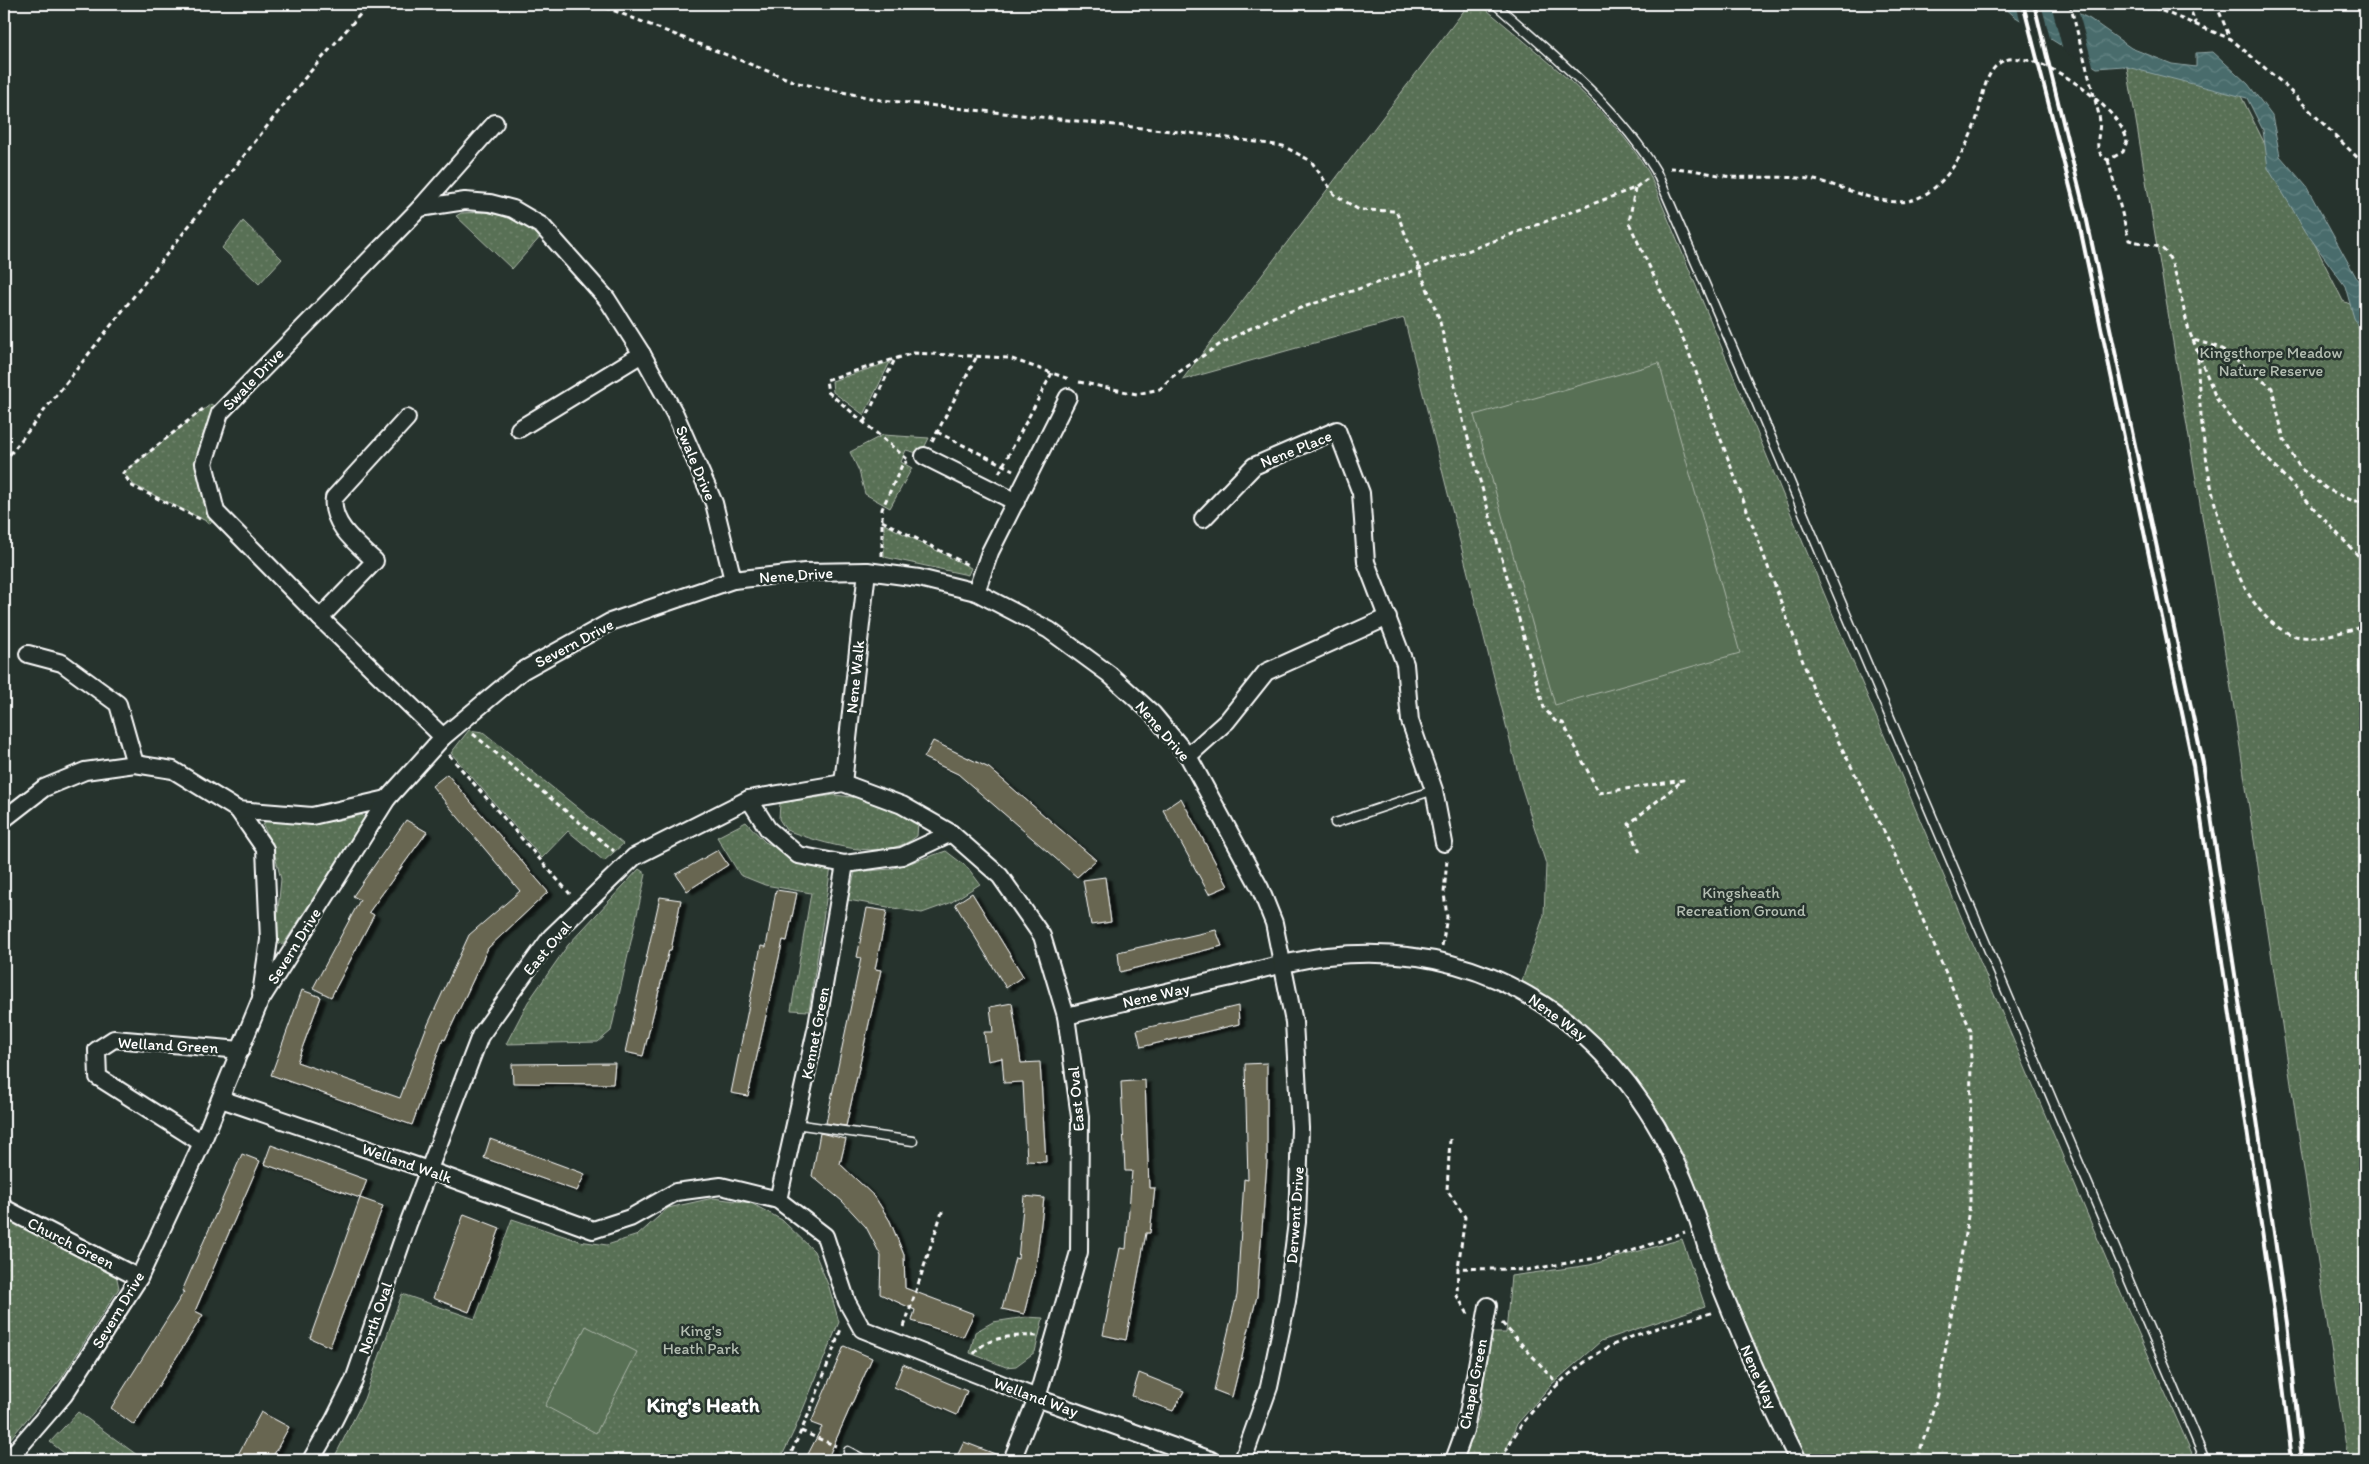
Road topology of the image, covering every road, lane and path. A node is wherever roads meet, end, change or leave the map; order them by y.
1 (369, 4) edge
2 (598, 4) edge
3 (1495, 4) edge
4 (2070, 4) edge
5 (2146, 4) edge
6 (2188, 4) edge
7 (2216, 4) edge
8 (2196, 24) junction
9 (2231, 39) junction
10 (495, 123) dead end
11 (2108, 160) junction
12 (2365, 165) edge
13 (1656, 171) junction
14 (420, 208) junction
15 (1419, 269) junction
16 (2193, 340) junction
17 (642, 354) junction
18 (2198, 358) junction
19 (896, 359) junction
20 (1052, 373) junction
21 (1068, 397) dead end
22 (204, 408) dead end
23 (408, 418) dead end
24 (864, 422) junction
25 (519, 429) dead end
26 (937, 432) dead end
27 (917, 459) joint
28 (4, 462) edge
29 (1004, 465) junction
30 (1028, 478) junction
31 (991, 490) junction
32 (2365, 501) edge
33 (1016, 502) junction
34 (1203, 519) dead end
35 (882, 521) dead end
36 (229, 525) junction
37 (2365, 563) edge
38 (867, 572) junction
39 (983, 573) junction
40 (733, 580) junction
41 (976, 592) junction
42 (1388, 617) junction
43 (320, 618) junction
44 (2365, 626) edge
45 (28, 654) dead end
46 (460, 723) junction
47 (440, 740) junction
48 (1188, 756) junction
49 (135, 764) junction
50 (843, 783) junction
51 (1434, 790) junction
52 (388, 799) junction
53 (749, 799) junction
54 (238, 810) junction
55 (4, 819) edge
56 (1335, 823) dead end
57 (951, 833) junction
58 (1444, 844) joint
59 (1640, 853) dead end
60 (628, 863) junction
61 (845, 864) junction
62 (581, 908) junction
63 (1440, 961) junction
64 (1283, 964) junction
65 (260, 1001) junction
66 (1066, 1016) junction
67 (241, 1050) junction
68 (221, 1099) junction
69 (795, 1124) junction
70 (1450, 1138) dead end
71 (913, 1141) dead end
72 (202, 1143) junction
73 (428, 1170) junction
74 (778, 1200) junction
75 (4, 1208) edge
76 (943, 1209) dead end
77 (1700, 1227) junction
78 (1458, 1268) junction
79 (139, 1278) junction
80 (1488, 1306) joint
81 (849, 1307) junction
82 (1729, 1307) junction
83 (1483, 1329) junction
84 (1039, 1330) dead end
85 (898, 1344) junction
86 (966, 1371) junction
87 (1559, 1385) junction
88 (1037, 1398) junction
89 (801, 1430) junction
90 (848, 1451) joint
91 (8, 1460) edge
92 (310, 1460) edge
93 (788, 1460) edge
94 (865, 1460) edge
95 (1012, 1460) edge
96 (1211, 1460) edge
97 (1243, 1460) edge
98 (1454, 1460) edge
99 (1502, 1460) edge
100 (1798, 1460) edge
101 (1917, 1460) edge
102 (2205, 1460) edge

1 - 28 path
2 - 15 path
3 - 13 lane
4 - 11 path, bridge
5 - 8 path
6 - 8 path
7 - 9 path
8 - 9 path
9 - 12 path
10 - 14 street, Swale Drive
11 - 13 path
11 - 16 path
13 - 102 lane
14 - 17 street, Swale Drive
14 - 36 street, Swale Drive
15 - 20 path
15 - 59 path
15 - 101 path
16 - 18 path
16 - 32 path
17 - 25 street
17 - 40 street, Swale Drive
18 - 37 path
18 - 44 path
19 - 20 path
19 - 24 path
19 - 24 path
20 - 29 path
21 - 30 street
22 - 36 path
23 - 43 street
24 - 27 path
26 - 29 path
27 - 31 street
29 - 30 path
29 - 31 path
30 - 33 street
31 - 33 street
33 - 39 street
34 - 42 street, Nene Place
35 - 39 path
36 - 43 street, Swale Drive
38 - 40 street, Nene Drive
38 - 41 street, Nene Drive
38 - 50 street, Nene Walk
39 - 41 street
40 - 46 street, Severn Drive
41 - 48 street, Nene Drive
42 - 48 street
42 - 51 street, Nene Place
43 - 47 street, Swale Drive
45 - 49 street
46 - 47 street, Severn Drive
46 - 60 path
47 - 52 street, Severn Drive
47 - 62 path
48 - 64 street, Nene Drive
49 - 54 street
49 - 55 street
50 - 53 street, East Oval
50 - 57 street, East Oval
51 - 56 lane
51 - 58 street, Nene Place
52 - 54 street
52 - 65 street, Severn Drive
53 - 60 street, East Oval
53 - 61 street
54 - 65 street
57 - 61 street
57 - 66 street, East Oval
58 - 63 path
60 - 62 street, East Oval
61 - 69 street, Kennet Green
62 - 73 street, East Oval
63 - 64 street, Nene Way
63 - 77 street, Nene Way
64 - 66 street, Nene Way
64 - 97 street, Derwent Drive
65 - 67 street, Severn Drive
66 - 88 street, East Oval
67 - 68 street, Severn Drive
67 - 72 street, Welland Green
68 - 72 street, Severn Drive
68 - 73 street, Welland Walk
69 - 71 lane
69 - 74 street, Kennet Green
70 - 78 path
72 - 79 street, Severn Drive
73 - 74 street, Welland Walk
73 - 92 street, North Oval
74 - 81 street
75 - 79 street, Church Green
76 - 85 path
77 - 78 path
77 - 82 street, Nene Way
78 - 83 path
79 - 91 street, Severn Drive
80 - 83 street, Chapel Green
80 - 87 path
81 - 85 street, Welland Way
81 - 89 path
82 - 87 path
82 - 100 street, Nene Way
83 - 98 street, Chapel Green
84 - 86 path
85 - 86 street, Welland Way
86 - 88 street, Welland Way
87 - 99 path
88 - 95 street, East Oval
88 - 96 street, Welland Way
89 - 90 path
89 - 93 path
90 - 94 lane

